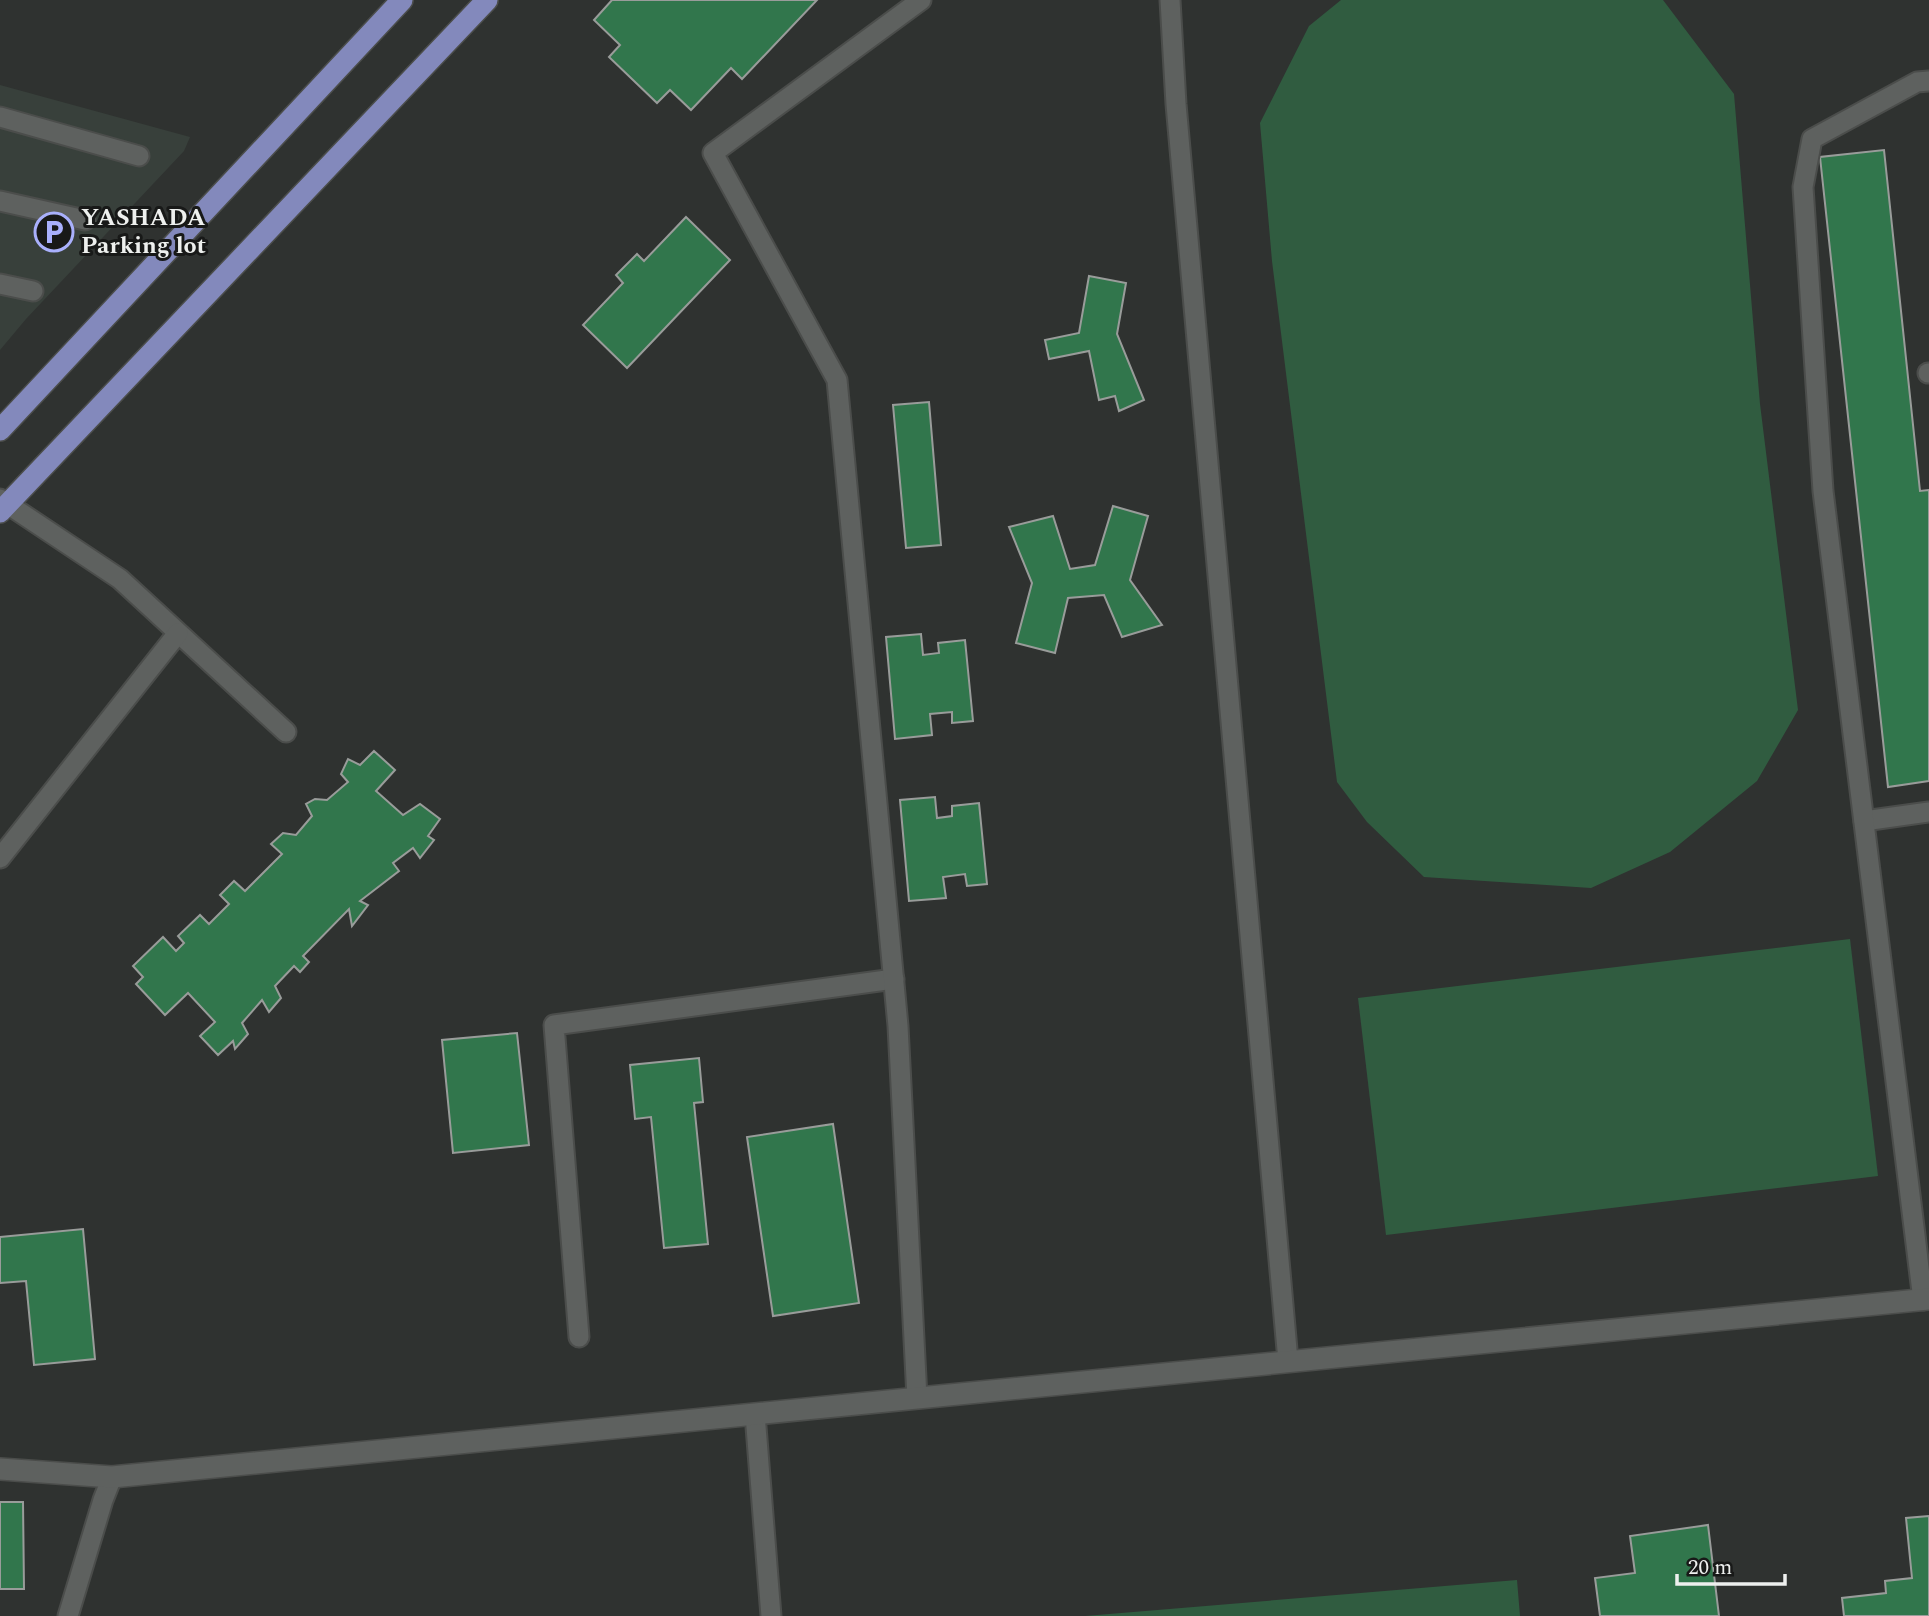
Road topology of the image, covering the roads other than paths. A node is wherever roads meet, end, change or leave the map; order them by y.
1 (402, 0) edge
2 (487, 0) edge
3 (921, 0) edge
4 (1170, 0) edge
5 (1929, 81) edge
6 (0, 117) edge
7 (139, 156) dead end
8 (0, 201) edge
9 (85, 220) dead end
10 (0, 284) edge
11 (33, 291) dead end
12 (0, 430) edge
13 (3, 505) edge
14 (178, 633) junction
15 (286, 732) dead end
16 (1929, 812) edge
17 (1864, 821) junction
18 (0, 858) edge
19 (894, 979) junction
20 (1926, 1299) edge
21 (579, 1337) dead end
22 (1288, 1361) junction
23 (917, 1398) junction
24 (755, 1414) junction
25 (0, 1469) edge
26 (112, 1477) junction
27 (68, 1616) edge
28 (771, 1616) edge

1 - 12 main road
2 - 13 main road
3 - 19 lane
4 - 22 lane
5 - 17 lane
6 - 7 lane
8 - 9 lane
10 - 11 lane
13 - 14 lane
14 - 15 lane
14 - 18 lane
16 - 17 lane
17 - 20 lane
19 - 21 lane
19 - 23 lane
20 - 22 street
22 - 23 street
23 - 24 street
24 - 26 street
24 - 28 lane
25 - 26 street
26 - 27 lane

